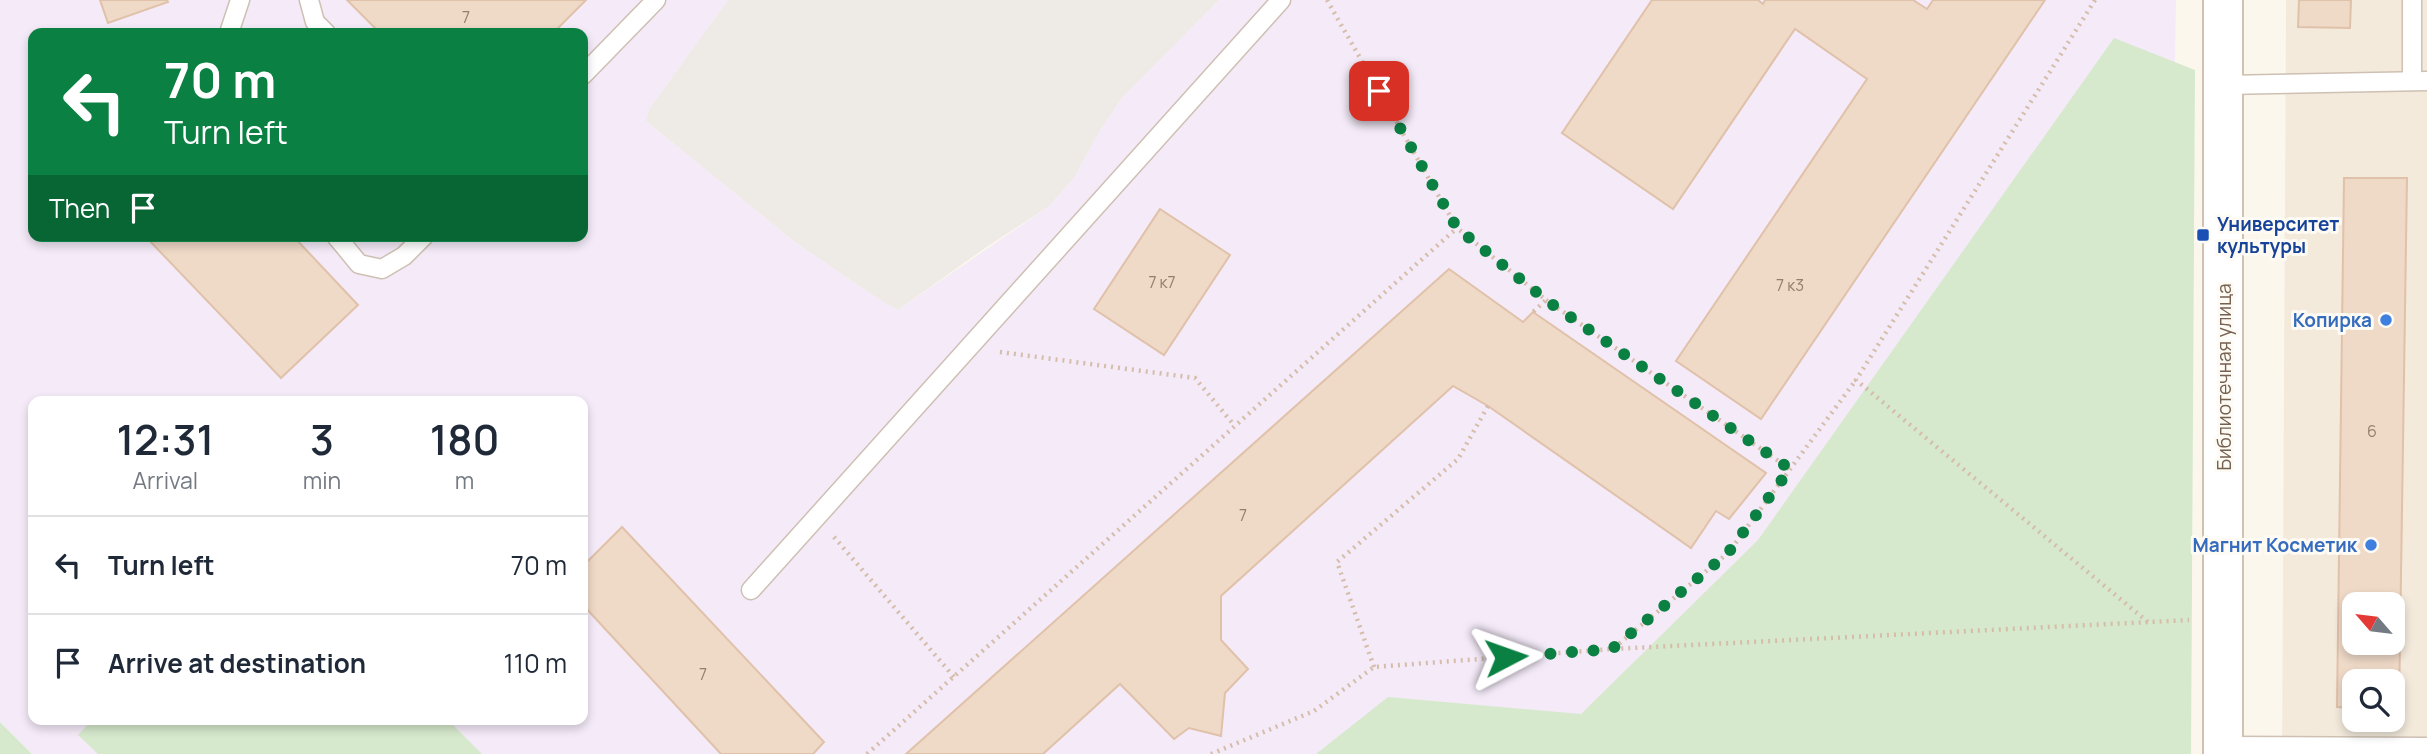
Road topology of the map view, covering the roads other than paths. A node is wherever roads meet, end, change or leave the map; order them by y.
1 (240, 0) edge
2 (309, 0) edge
3 (656, 0) edge
4 (1281, 0) edge
5 (2224, 0) edge
6 (2412, 0) edge
7 (231, 28) edge
8 (321, 28) edge
9 (588, 70) edge
10 (2420, 81) edge
11 (2224, 85) junction
12 (341, 242) edge
13 (418, 242) edge
14 (751, 590) dead end
15 (2427, 747) edge
16 (2223, 750) edge

1 - 7 lane
2 - 8 lane
3 - 9 lane
4 - 14 lane
5 - 11 street, Библиотечная улица
6 - 10 lane
10 - 11 lane
11 - 16 street, Библиотечная улица
12 - 13 lane
15 - 16 lane

